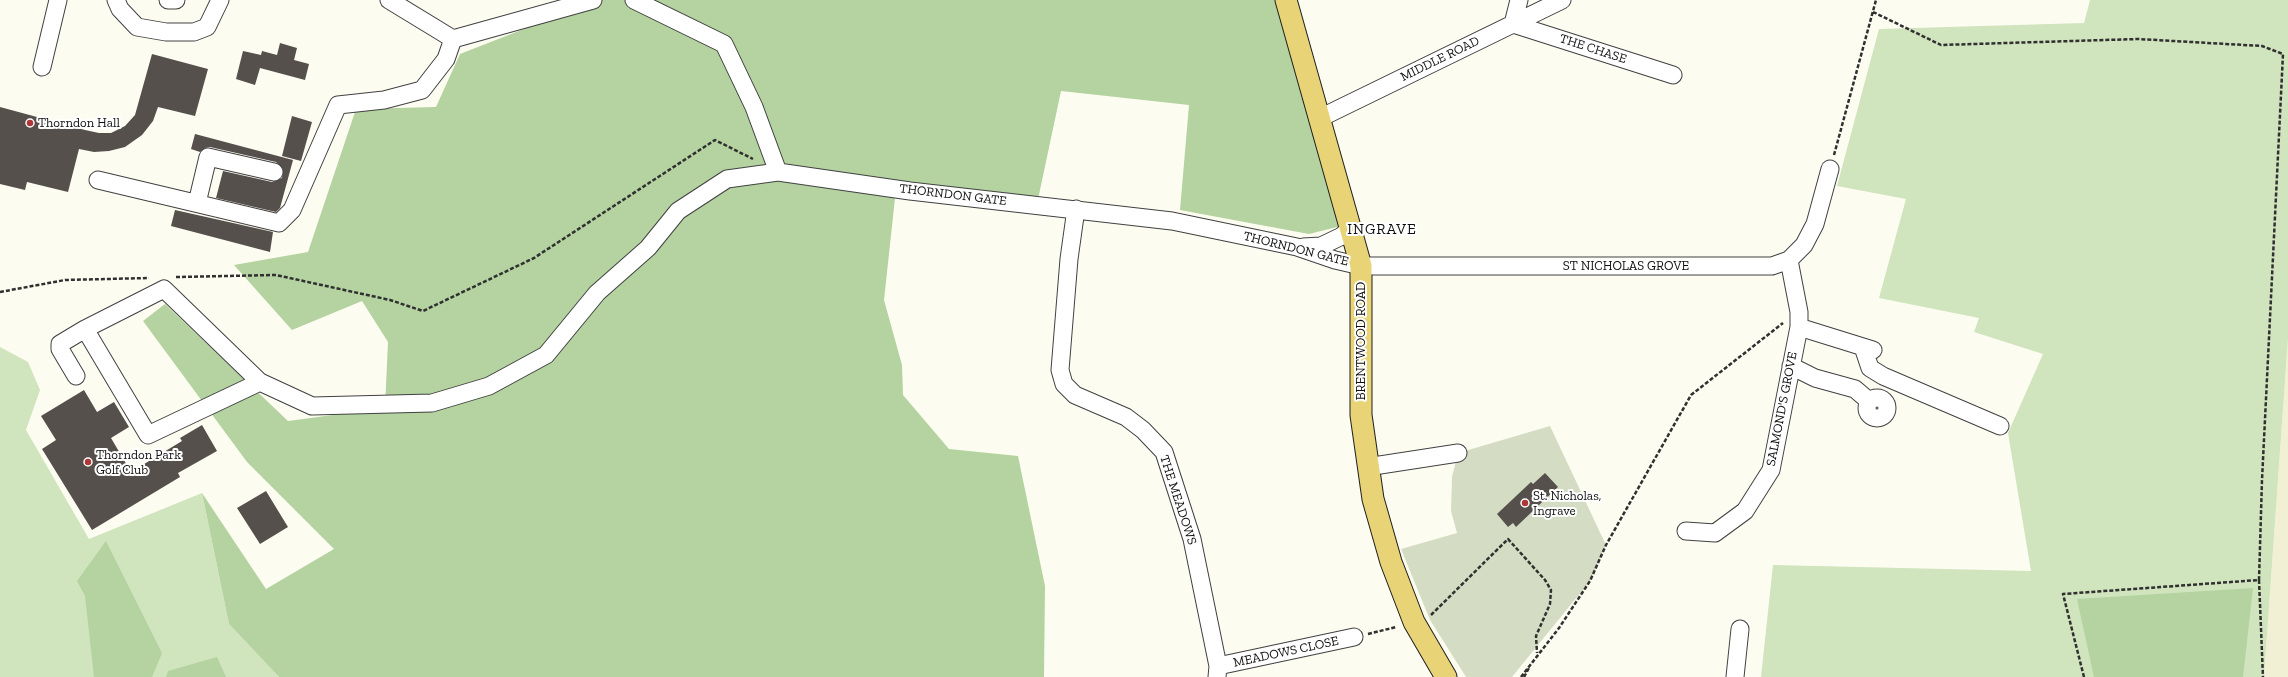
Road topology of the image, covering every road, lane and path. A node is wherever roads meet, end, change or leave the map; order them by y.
1 (58, 0) edge
2 (116, 0) edge
3 (168, 0) edge
4 (176, 0) edge
5 (220, 0) edge
6 (389, 0) edge
7 (592, 0) edge
8 (634, 0) edge
9 (1286, 0) edge
10 (1519, 0) edge
11 (1562, 0) edge
12 (1876, 0) edge
13 (1872, 12) junction
14 (1513, 24) junction
15 (453, 39) junction
16 (42, 67) dead end
17 (1673, 75) dead end
18 (1318, 119) junction
19 (1830, 169) joint
20 (274, 172) dead end
21 (778, 172) junction
22 (98, 180) dead end
23 (197, 203) junction
24 (1076, 209) junction
25 (1350, 228) junction
26 (1297, 247) junction
27 (1789, 260) junction
28 (1360, 266) junction
29 (174, 277) dead end
30 (151, 278) dead end
31 (0, 292) edge
32 (1799, 327) junction
33 (85, 329) junction
34 (1791, 366) junction
35 (76, 376) dead end
36 (260, 382) junction
37 (1869, 401) dead end
38 (2000, 426) dead end
39 (1458, 453) dead end
40 (1367, 466) junction
41 (1686, 531) dead end
42 (2259, 580) junction
43 (1416, 625) junction
44 (1740, 629) dead end
45 (1354, 638) joint
46 (1537, 654) junction
47 (1218, 672) edge
48 (1446, 677) edge
49 (1521, 677) edge
50 (1524, 677) edge
51 (1735, 677) edge
52 (2084, 677) edge
53 (2263, 677) edge

1 - 16 street
2 - 5 street
3 - 4 street
6 - 15 street
7 - 15 street
8 - 21 street
9 - 18 main road, BRENTWOOD ROAD
10 - 14 street
11 - 14 street, MIDDLE ROAD
12 - 13 path
13 - 19 path
13 - 42 path
14 - 17 street, THE CHASE
14 - 18 street, MIDDLE ROAD
15 - 23 street
18 - 25 main road, BRENTWOOD ROAD
19 - 27 street, ST NICHOLAS GROVE
20 - 23 street
21 - 24 street, THORNDON GATE
21 - 29 path
21 - 36 street, THORNDON GATE
22 - 23 street
24 - 26 street, THORNDON GATE
24 - 47 street, THE MEADOWS
25 - 26 street
25 - 28 main road, BRENTWOOD ROAD
26 - 28 street, THORNDON GATE
27 - 28 street, ST NICHOLAS GROVE
27 - 32 street, SALMOND'S GROVE
28 - 40 main road, BRENTWOOD ROAD
30 - 31 path
32 - 34 street, SALMOND'S GROVE
32 - 38 street
32 - 46 path
33 - 35 street
33 - 36 street, THORNDON GATE
33 - 36 street
34 - 37 street
34 - 41 street, SALMOND'S GROVE
39 - 40 street
40 - 43 main road, BRENTWOOD ROAD
42 - 52 path
42 - 53 path
43 - 45 path
43 - 46 path
43 - 48 main road, BRENTWOOD ROAD
44 - 51 street
45 - 47 street, MEADOWS CLOSE
46 - 49 path
46 - 50 path

